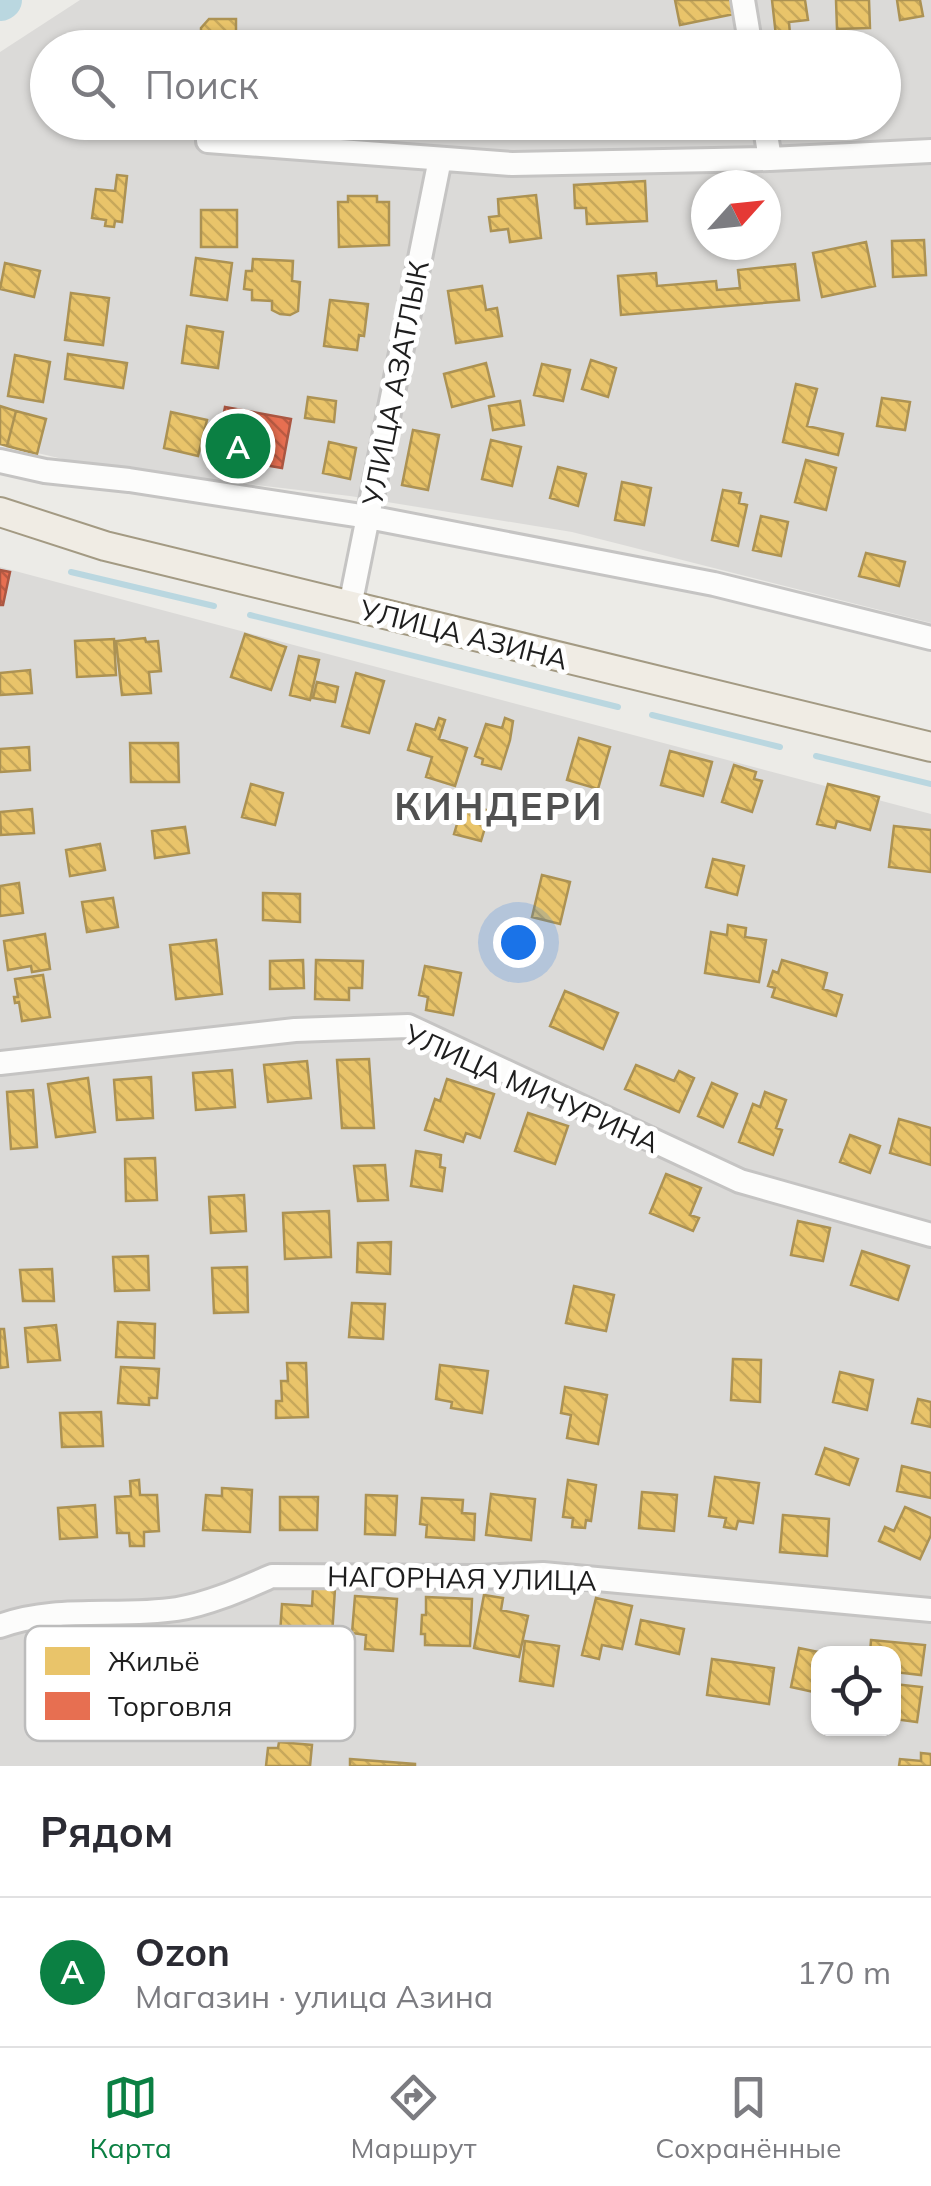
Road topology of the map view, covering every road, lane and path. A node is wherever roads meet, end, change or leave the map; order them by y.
1 (743, 0) edge
2 (748, 30) edge
3 (767, 140) edge
4 (208, 141) dead end
5 (931, 150) edge
6 (440, 159) junction
7 (770, 160) junction
8 (0, 461) edge
9 (0, 512) edge
10 (368, 517) junction
11 (350, 606) junction
12 (931, 638) edge
13 (931, 747) edge
14 (0, 1063) edge
15 (931, 1235) edge
16 (931, 1610) edge
17 (0, 1626) edge

1 - 2 street
3 - 7 street
4 - 6 street
5 - 7 street
6 - 7 street
6 - 10 street, УЛИЦА АЗАТЛЫК
8 - 10 street
9 - 11 main road, УЛИЦА АЗИНА
10 - 11 street, УЛИЦА АЗАТЛЫК
10 - 12 street
11 - 13 main road, УЛИЦА АЗИНА
14 - 15 street, УЛИЦА МИЧУРИНА
16 - 17 street, НАГОРНАЯ УЛИЦА

